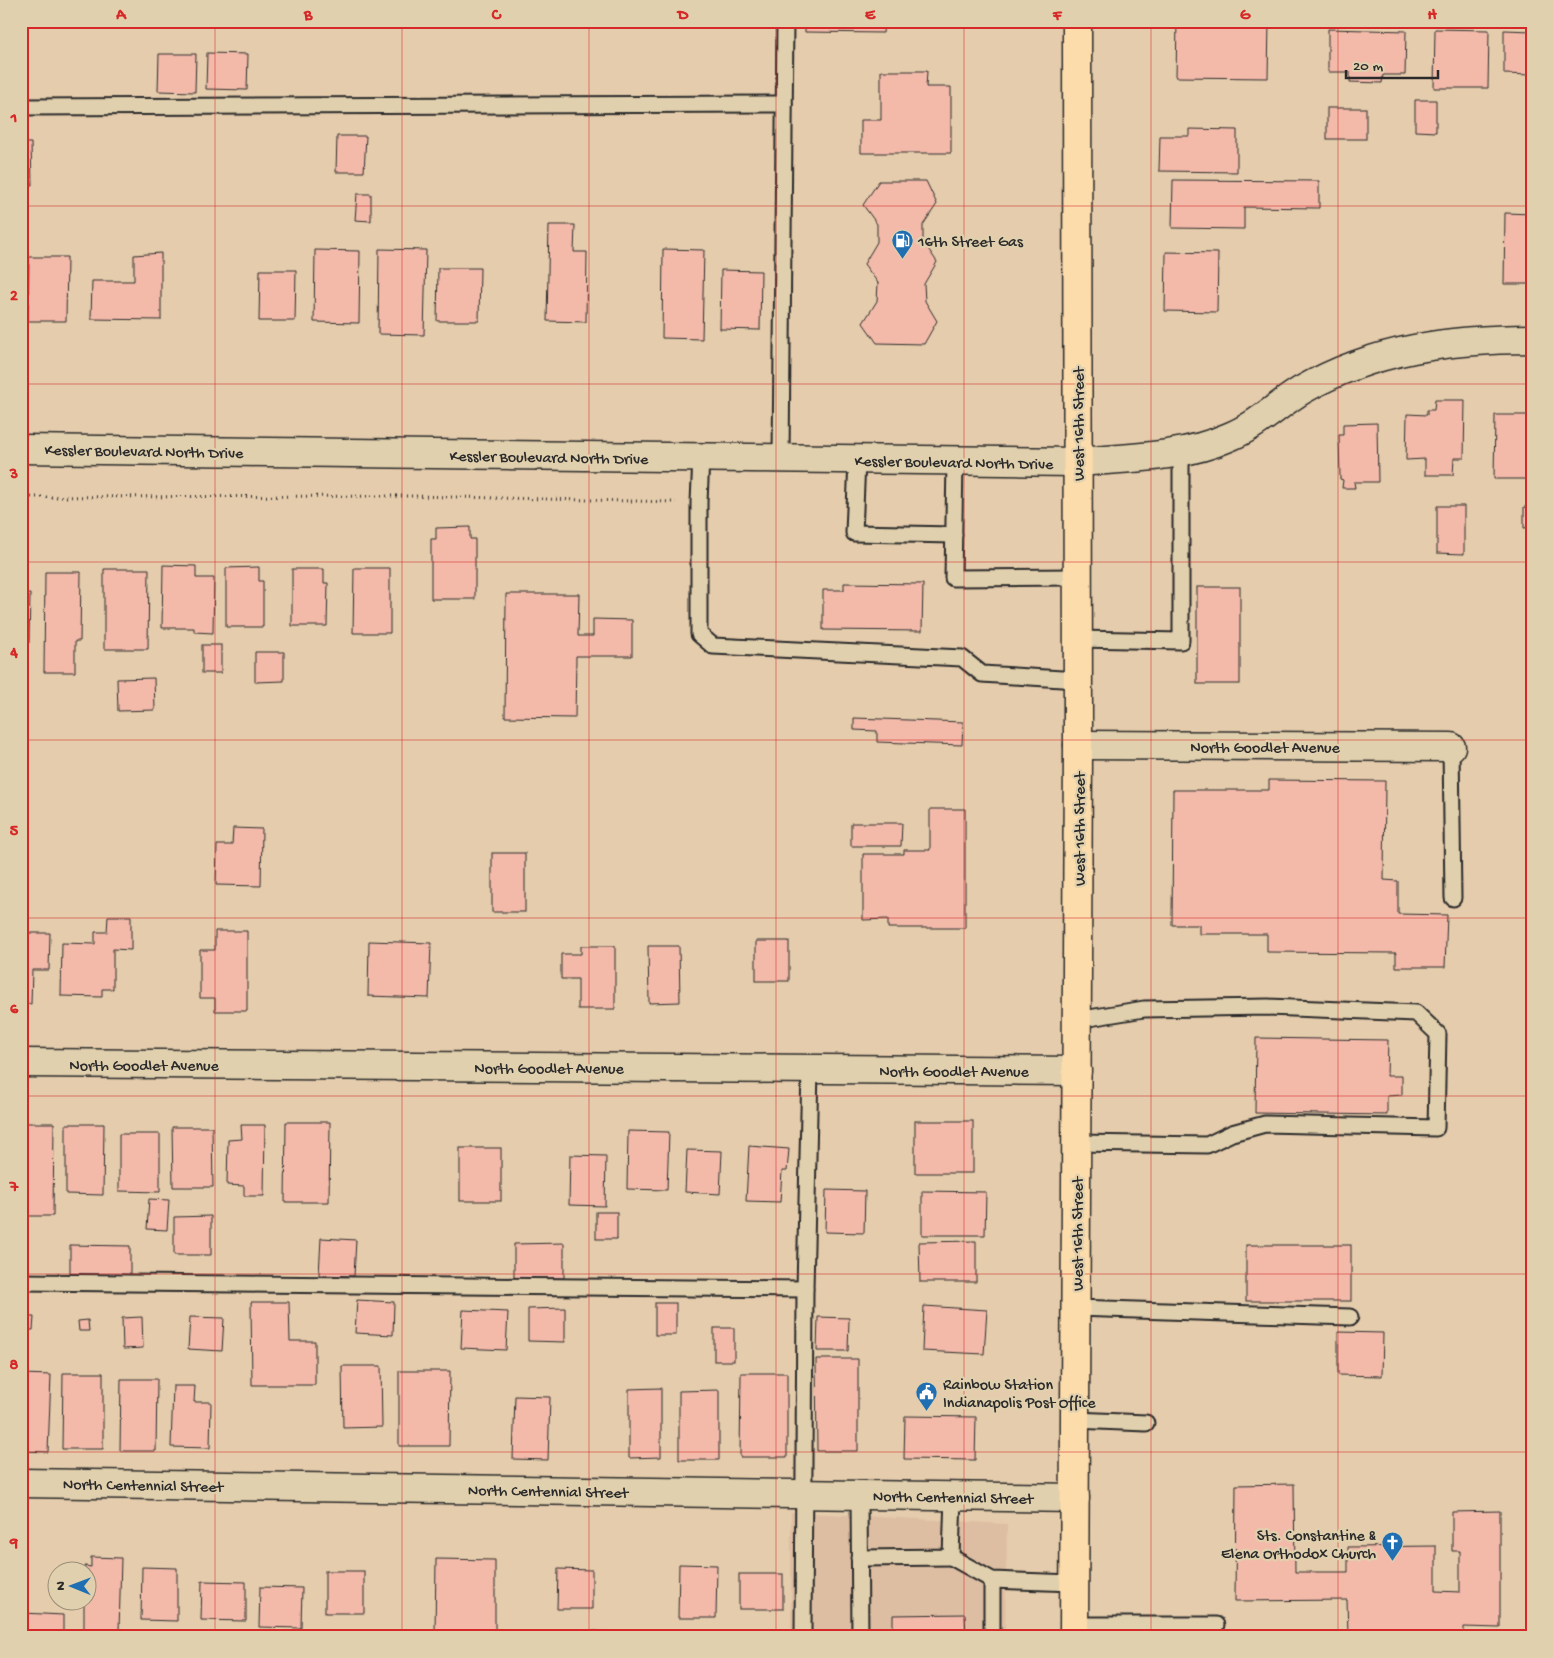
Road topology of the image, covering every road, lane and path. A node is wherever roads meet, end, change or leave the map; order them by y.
1 (785, 21) edge
2 (1077, 21) edge
3 (784, 104) junction
4 (21, 107) edge
5 (1532, 339) edge
6 (21, 449) edge
7 (1181, 451) junction
8 (702, 458) junction
9 (781, 459) junction
10 (858, 460) junction
11 (955, 462) junction
12 (1077, 462) junction
13 (21, 497) edge
14 (699, 502) junction
15 (954, 535) junction
16 (1077, 577) junction
17 (1077, 639) junction
18 (1078, 680) junction
19 (1078, 745) junction
20 (1451, 747) joint
21 (1453, 898) dead end
22 (1077, 1020) junction
23 (21, 1063) edge
24 (810, 1069) junction
25 (1077, 1071) junction
26 (1077, 1143) junction
27 (21, 1282) edge
28 (805, 1289) junction
29 (1076, 1308) junction
30 (1350, 1317) dead end
31 (1076, 1420) junction
32 (1146, 1423) dead end
33 (21, 1483) edge
34 (804, 1494) junction
35 (860, 1495) junction
36 (953, 1496) junction
37 (1075, 1498) junction
38 (951, 1557) junction
39 (859, 1558) junction
40 (992, 1580) junction
41 (1074, 1583) junction
42 (1216, 1625) dead end
43 (1074, 1631) edge
44 (803, 1637) edge
45 (860, 1637) edge
46 (992, 1637) edge

1 - 3 lane
2 - 12 main road, West 16th Street
3 - 4 lane
3 - 9 lane
5 - 7 street, Kessler Boulevard North Drive
6 - 8 street, Kessler Boulevard North Drive
7 - 12 street, Kessler Boulevard North Drive
7 - 17 lane
8 - 9 street, Kessler Boulevard North Drive
8 - 14 lane
9 - 10 street, Kessler Boulevard North Drive
10 - 11 street, Kessler Boulevard North Drive
10 - 15 lane
11 - 12 street, Kessler Boulevard North Drive
11 - 15 lane
12 - 16 main road, West 16th Street
13 - 14 path
14 - 18 lane
15 - 16 lane
16 - 17 main road, West 16th Street
17 - 18 main road, West 16th Street
18 - 19 main road, West 16th Street
19 - 20 street, North Goodlet Avenue
19 - 22 main road, West 16th Street
20 - 21 lane
22 - 25 main road, West 16th Street
22 - 26 lane
23 - 24 street, North Goodlet Avenue
24 - 25 street, North Goodlet Avenue
24 - 28 lane
25 - 26 main road, West 16th Street
26 - 29 main road, West 16th Street
27 - 28 lane
28 - 34 lane
29 - 30 lane
29 - 31 main road, West 16th Street
31 - 32 lane
31 - 37 main road, West 16th Street
33 - 34 street, North Centennial Street
34 - 35 street, North Centennial Street
34 - 44 lane
35 - 36 street, North Centennial Street
35 - 39 lane
36 - 37 street, North Centennial Street
36 - 38 lane
37 - 41 main road, West 16th Street
38 - 39 lane
38 - 40 lane
39 - 45 lane
40 - 41 lane
40 - 46 lane
41 - 43 main road, West 16th Street
42 - 43 lane

